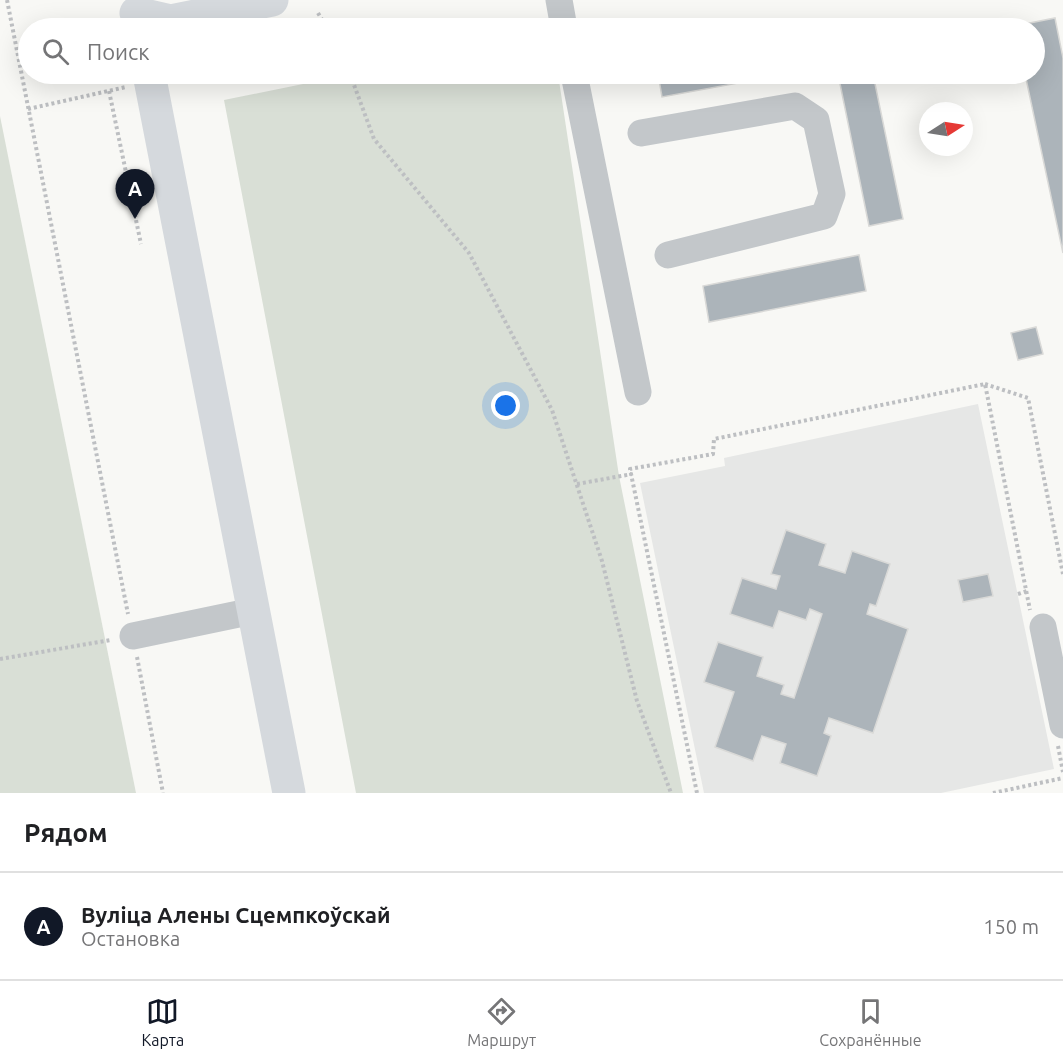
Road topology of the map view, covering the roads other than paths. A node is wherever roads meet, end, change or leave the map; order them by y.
1 (272, 0) edge
2 (559, 0) edge
3 (140, 10) edge
4 (163, 18) edge
5 (185, 18) edge
6 (562, 18) edge
7 (151, 84) edge
8 (576, 84) edge
9 (640, 133) dead end
10 (668, 255) dead end
11 (638, 392) dead end
12 (253, 611) junction
13 (1037, 620) road end
14 (133, 636) road end
15 (1060, 731) edge
16 (289, 793) edge

1 - 5 main road
2 - 6 lane
3 - 4 main road
7 - 12 main road
8 - 11 lane
9 - 10 lane
12 - 14 lane
12 - 16 main road
13 - 15 lane

